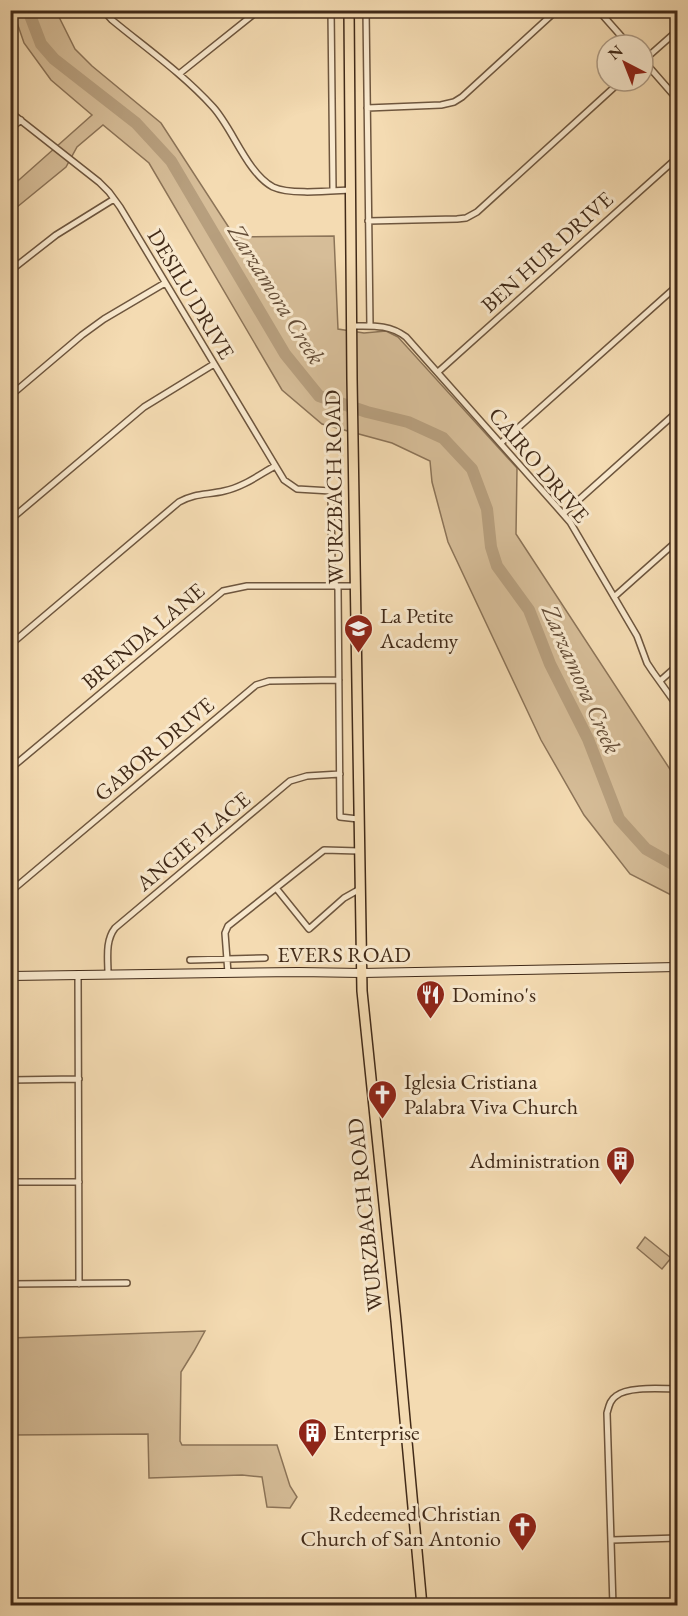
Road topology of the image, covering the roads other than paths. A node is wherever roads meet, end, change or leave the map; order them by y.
1 (259, 10) edge
2 (331, 10) edge
3 (349, 10) edge
4 (366, 10) edge
5 (557, 10) edge
6 (598, 10) edge
7 (104, 11) edge
8 (678, 30) edge
9 (618, 33) edge
10 (655, 50) edge
11 (179, 74) junction
12 (655, 74) edge
13 (608, 93) edge
14 (678, 100) edge
15 (367, 108) junction
16 (10, 112) edge
17 (21, 120) junction
18 (10, 129) edge
19 (678, 157) edge
20 (350, 190) junction
21 (333, 191) junction
22 (114, 199) junction
23 (368, 221) junction
24 (10, 271) edge
25 (165, 283) junction
26 (678, 285) edge
27 (351, 326) junction
28 (370, 326) junction
29 (214, 364) junction
30 (438, 372) junction
31 (10, 396) edge
32 (678, 411) edge
33 (501, 443) junction
34 (275, 466) junction
35 (331, 491) joint
36 (563, 514) junction
37 (10, 520) edge
38 (678, 540) edge
39 (355, 586) junction
40 (337, 587) junction
41 (614, 597) junction
42 (10, 645) edge
43 (678, 665) edge
44 (339, 680) junction
45 (660, 681) junction
46 (678, 707) edge
47 (10, 769) edge
48 (340, 774) junction
49 (358, 819) junction
50 (359, 851) junction
51 (276, 888) junction
52 (360, 889) junction
53 (10, 892) edge
54 (265, 958) dead end
55 (228, 959) junction
56 (190, 960) dead end
57 (678, 967) edge
58 (362, 973) junction
59 (78, 974) junction
60 (108, 974) junction
61 (228, 974) junction
62 (10, 976) edge
63 (79, 1079) junction
64 (10, 1080) edge
65 (10, 1182) edge
66 (79, 1182) junction
67 (128, 1283) dead end
68 (10, 1284) edge
69 (80, 1284) junction
70 (678, 1389) edge
71 (678, 1538) edge
72 (612, 1540) junction
73 (422, 1605) edge
74 (613, 1605) edge

1 - 11 street
2 - 21 street
3 - 20 main road, WURZBACH ROAD
4 - 15 street
5 - 15 street
6 - 9 street
7 - 11 street
8 - 10 street
11 - 21 street
12 - 14 street
13 - 23 street
15 - 23 street
16 - 17 street, DESILU DRIVE
17 - 18 street
17 - 22 street, DESILU DRIVE
19 - 30 street, BEN HUR DRIVE
20 - 21 street
20 - 27 main road, WURZBACH ROAD
22 - 24 street
22 - 25 street, DESILU DRIVE
23 - 28 street
25 - 29 street, DESILU DRIVE
25 - 31 street
26 - 33 street
27 - 28 street, CAIRO DRIVE
27 - 39 main road, WURZBACH ROAD
28 - 30 street, CAIRO DRIVE
29 - 34 street, DESILU DRIVE
29 - 37 street
30 - 33 street, CAIRO DRIVE
32 - 36 street
33 - 36 street, CAIRO DRIVE
34 - 35 street, DESILU DRIVE
34 - 42 street
35 - 40 street, WURZBACH ROAD
36 - 41 street, CAIRO DRIVE
38 - 41 street
39 - 40 street, BRENDA LANE
39 - 49 main road, WURZBACH ROAD
40 - 44 street, WURZBACH ROAD
40 - 47 street, BRENDA LANE
41 - 45 street, CAIRO DRIVE
43 - 45 street
44 - 48 street, WURZBACH ROAD
44 - 53 street, GABOR DRIVE
45 - 46 street, CAIRO DRIVE
48 - 49 street, WURZBACH ROAD
48 - 60 street, ANGIE PLACE
49 - 50 main road, WURZBACH ROAD
50 - 51 street
50 - 52 main road, WURZBACH ROAD
51 - 52 street
51 - 55 street
52 - 58 main road, WURZBACH ROAD
54 - 55 street
55 - 56 street
55 - 61 street
57 - 58 main road, EVERS ROAD
58 - 61 main road, EVERS ROAD
58 - 73 main road, WURZBACH ROAD
59 - 60 main road, EVERS ROAD
59 - 62 main road, EVERS ROAD
59 - 63 street
60 - 61 main road, EVERS ROAD
63 - 64 street
63 - 66 street
65 - 66 street
66 - 69 street
67 - 69 street
68 - 69 street
70 - 72 street
71 - 72 street
72 - 74 street

